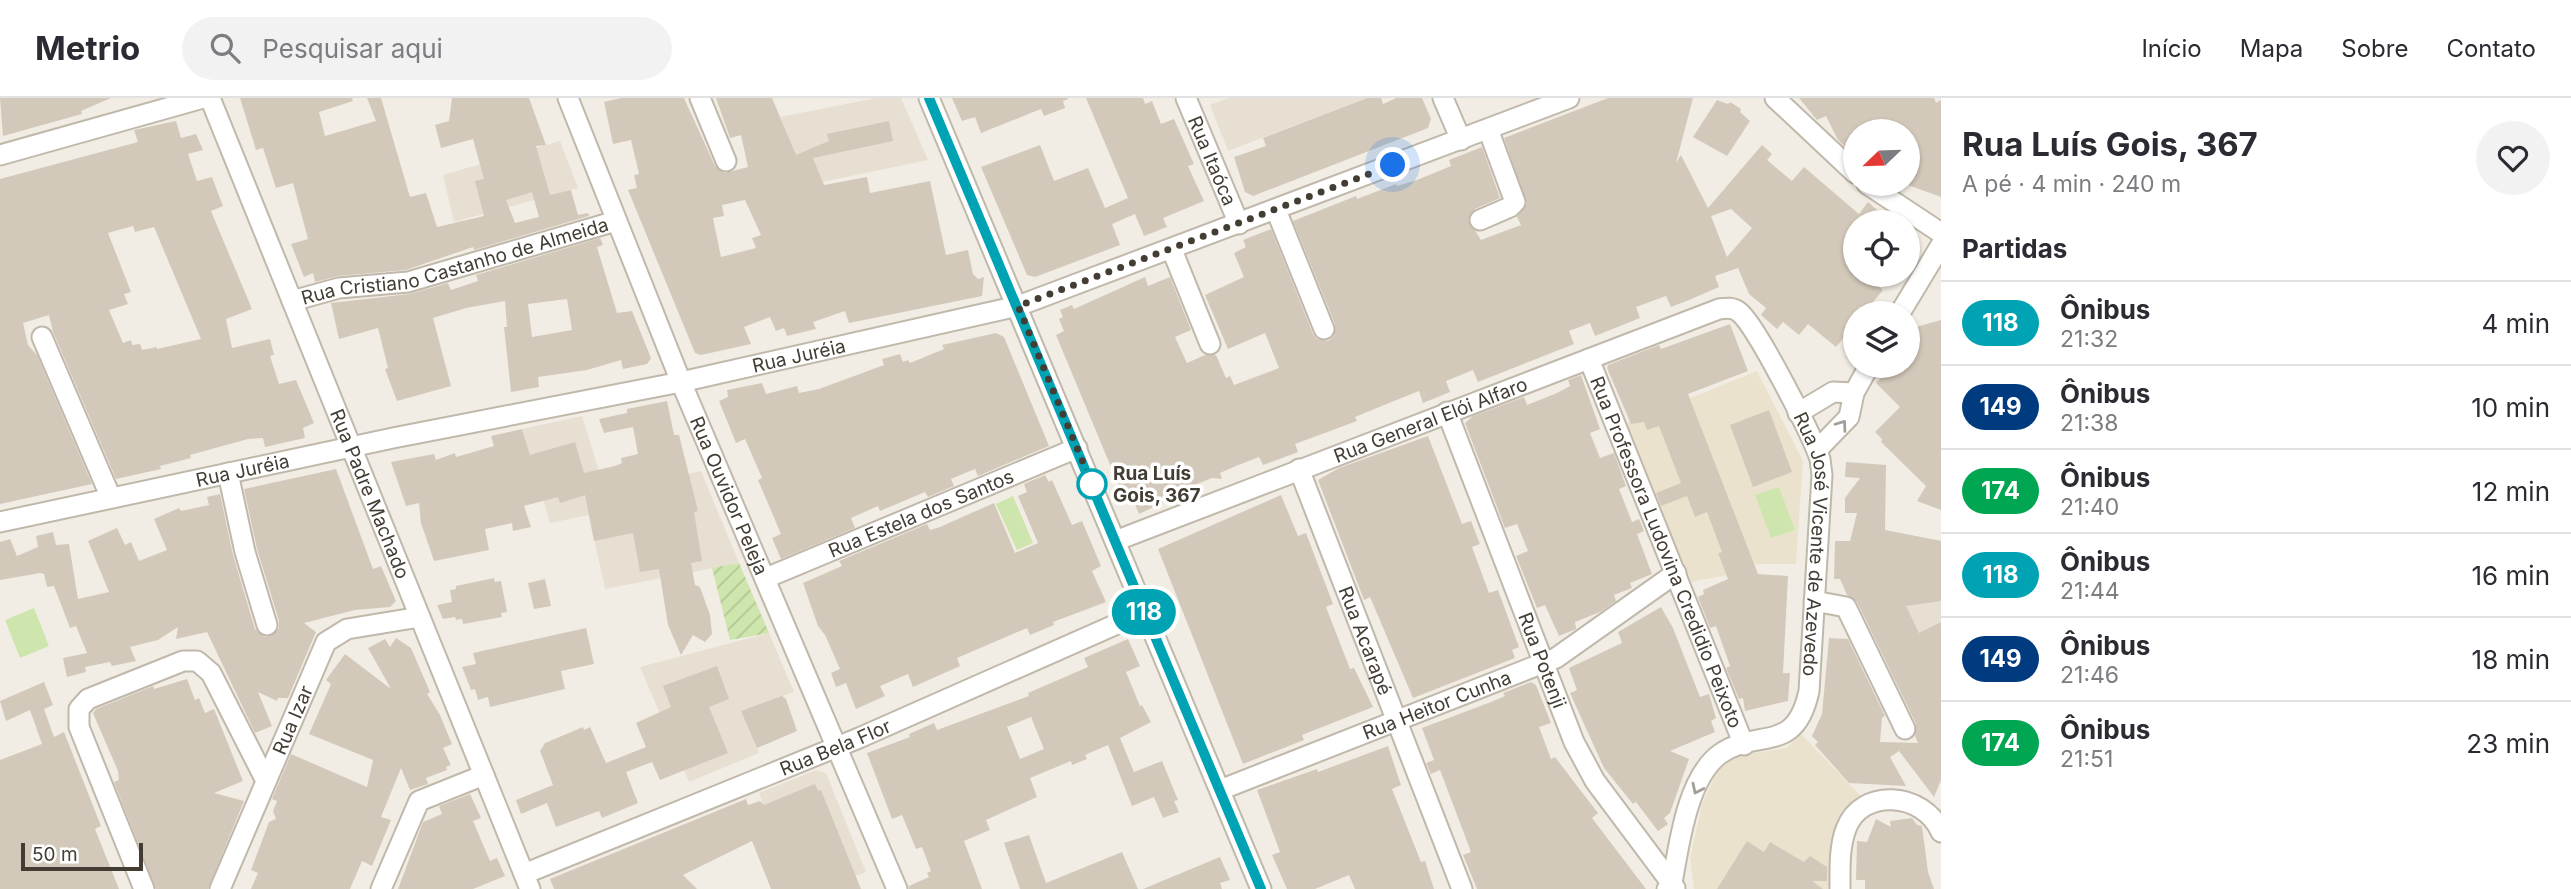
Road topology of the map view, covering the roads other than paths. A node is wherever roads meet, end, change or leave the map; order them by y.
1 (203, 98) edge
2 (210, 98) edge
3 (568, 98) edge
4 (700, 98) edge
5 (929, 98) edge
6 (1186, 98) edge
7 (1443, 98) edge
8 (1569, 98) edge
9 (1775, 98) edge
10 (1488, 130) junction
11 (1461, 140) junction
12 (0, 155) edge
13 (726, 161) dead end
14 (1843, 162) edge
15 (1885, 196) edge
16 (1276, 209) junction
17 (1480, 220) dead end
18 (616, 221) junction
19 (1239, 224) junction
20 (1941, 233) edge
21 (1941, 244) edge
22 (1172, 250) junction
23 (1907, 301) edge
24 (292, 302) junction
25 (1018, 306) junction
26 (1744, 317) joint
27 (1324, 329) dead end
28 (42, 337) dead end
29 (1210, 344) dead end
30 (1589, 359) junction
31 (1862, 378) edge
32 (681, 382) junction
33 (1854, 393) junction
34 (1447, 412) junction
35 (1798, 413) junction
36 (352, 447) junction
37 (1077, 448) junction
38 (1817, 450) junction
39 (1298, 469) junction
40 (228, 473) junction
41 (111, 498) junction
42 (0, 522) edge
43 (1115, 541) junction
44 (1676, 573) junction
45 (766, 578) junction
46 (1814, 600) junction
47 (1144, 612) junction
48 (420, 617) junction
49 (267, 625) dead end
50 (1542, 664) junction
51 (1395, 720) junction
52 (1905, 729) dead end
53 (1744, 745) junction
54 (837, 747) junction
55 (484, 775) junction
56 (265, 781) junction
57 (1220, 790) junction
58 (1941, 832) edge
59 (527, 881) edge
60 (1671, 887) edge
61 (144, 889) edge
62 (220, 889) edge
63 (381, 889) edge
64 (897, 889) edge
65 (1261, 889) edge
66 (1462, 889) edge
67 (1840, 889) edge

1 - 12 street
2 - 24 street, Rua Padre Machado
3 - 18 street, Rua Ouvidor Peleja
4 - 13 street
5 - 25 street
6 - 19 street, Rua Itaóca
7 - 11 street
8 - 10 street, Rua Juréia
9 - 14 street
10 - 11 street, Rua Juréia
10 - 17 street
11 - 16 street, Rua Juréia
15 - 20 street
16 - 19 street, Rua Juréia
16 - 27 street
18 - 24 street, Rua Cristiano Castanho de Almeida
18 - 32 street, Rua Ouvidor Peleja
19 - 22 street, Rua Juréia
21 - 23 street
22 - 25 street, Rua Juréia
22 - 29 street
24 - 36 street, Rua Padre Machado
25 - 32 street, Rua Juréia
25 - 37 street
26 - 30 street, Rua General Elói Alfaro
26 - 35 street, Rua José Vicente de Azevedo
28 - 41 street
30 - 34 street, Rua General Elói Alfaro
30 - 44 street, Rua Professora Ludovina Credidio Peixoto
31 - 33 street
32 - 36 street, Rua Juréia
32 - 45 street, Rua Ouvidor Peleja
33 - 35 street
38 -> 33 street
34 - 39 street, Rua General Elói Alfaro
34 - 50 street, Rua Potenji
35 - 38 street, Rua José Vicente de Azevedo
36 - 40 street, Rua Juréia
36 - 48 street, Rua Padre Machado
37 - 43 street
37 - 45 street, Rua Estela dos Santos
38 - 46 street, Rua José Vicente de Azevedo
39 - 43 street, Rua General Elói Alfaro
39 - 51 street, Rua Acarapé
40 - 41 street, Rua Juréia
40 - 49 street
41 - 42 street, Rua Juréia
43 - 47 street
44 - 50 street, Rua Heitor Cunha
44 - 53 street, Rua Professora Ludovina Credidio Peixoto
45 - 54 street, Rua Ouvidor Peleja
46 - 52 street
46 - 53 street, Rua José Vicente de Azevedo
47 - 54 street, Rua Bela Flor
47 - 57 street
48 - 55 street, Rua Padre Machado
48 - 56 street, Rua Izar
50 - 51 street, Rua Heitor Cunha
50 - 60 street, Rua Potenji
51 - 57 street, Rua Heitor Cunha
51 - 66 street, Rua Acarapé
53 -> 60 street, Rua José Vicente de Azevedo
54 - 59 street, Rua Bela Flor
54 - 64 street, Rua Ouvidor Peleja
55 - 59 street, Rua Padre Machado
55 - 63 street
56 - 61 street
56 - 62 street, Rua Izar
57 - 65 street
58 - 67 street

